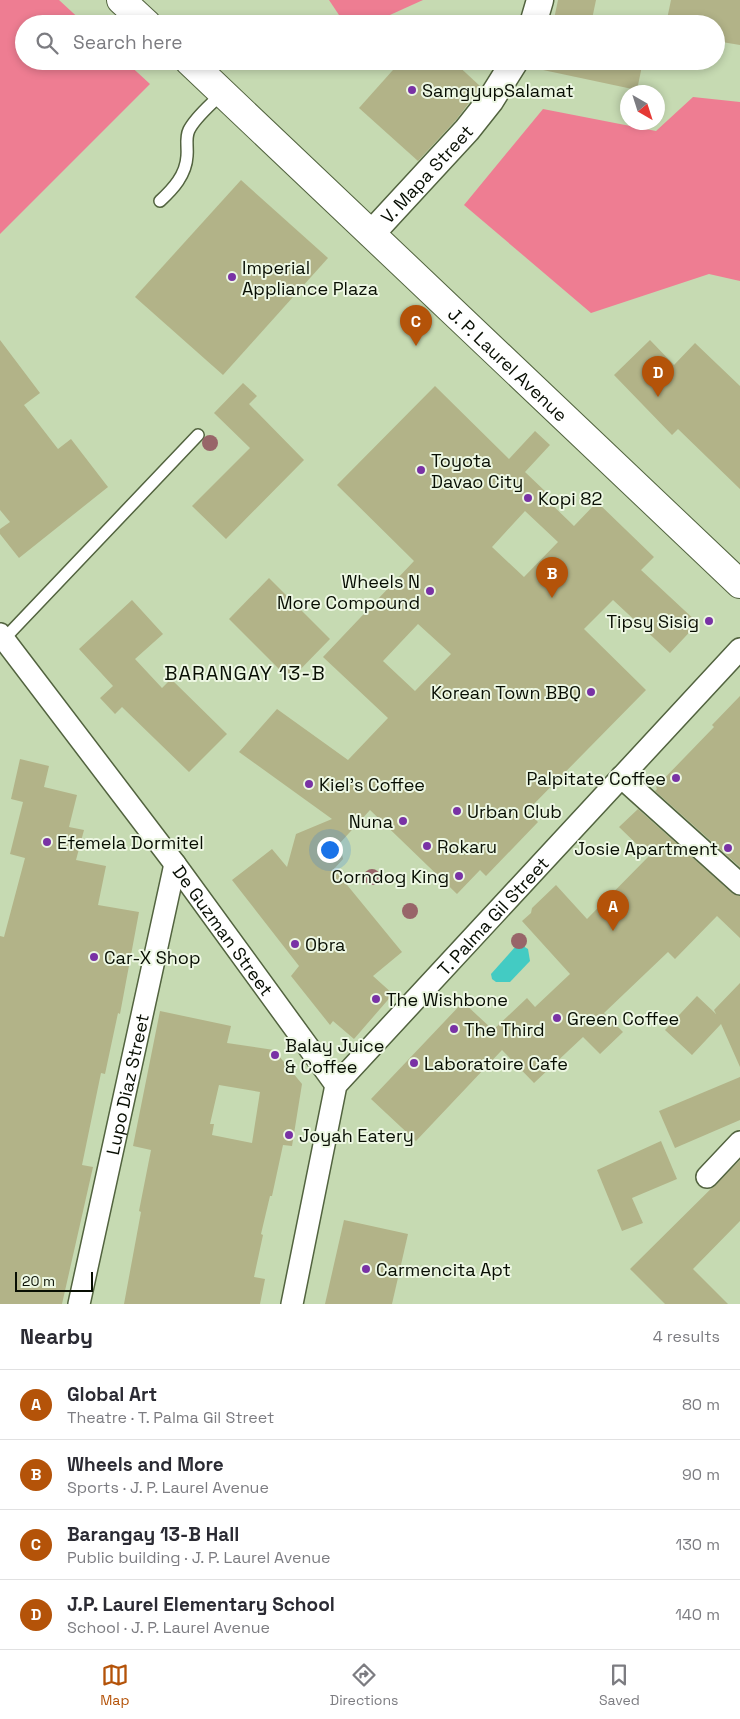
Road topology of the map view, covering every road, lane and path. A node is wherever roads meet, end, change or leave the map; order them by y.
1 (121, 0) edge
2 (540, 0) edge
3 (138, 15) edge
4 (536, 15) edge
5 (199, 70) edge
6 (509, 70) edge
7 (223, 92) junction
8 (160, 202) dead end
9 (371, 234) junction
10 (198, 435) dead end
11 (740, 584) edge
12 (1, 644) edge
13 (740, 649) edge
14 (621, 777) junction
15 (175, 864) junction
16 (740, 884) edge
17 (336, 1085) junction
18 (740, 1142) edge
19 (707, 1177) dead end
20 (79, 1304) edge
21 (292, 1304) edge

1 - 3 main road
2 - 4 street
5 - 7 main road, J. P. Laurel Avenue
6 - 9 street, V. Mapa Street
7 - 8 lane
7 - 9 main road, J. P. Laurel Avenue
9 - 11 main road, J. P. Laurel Avenue
10 - 12 lane
12 - 15 street, De Guzman Street
13 - 14 street, T. Palma Gil Street
14 - 16 street
14 - 17 street, T. Palma Gil Street
15 - 17 street, De Guzman Street
15 - 20 street, Lupo Diaz Street
17 - 21 street
18 - 19 street

